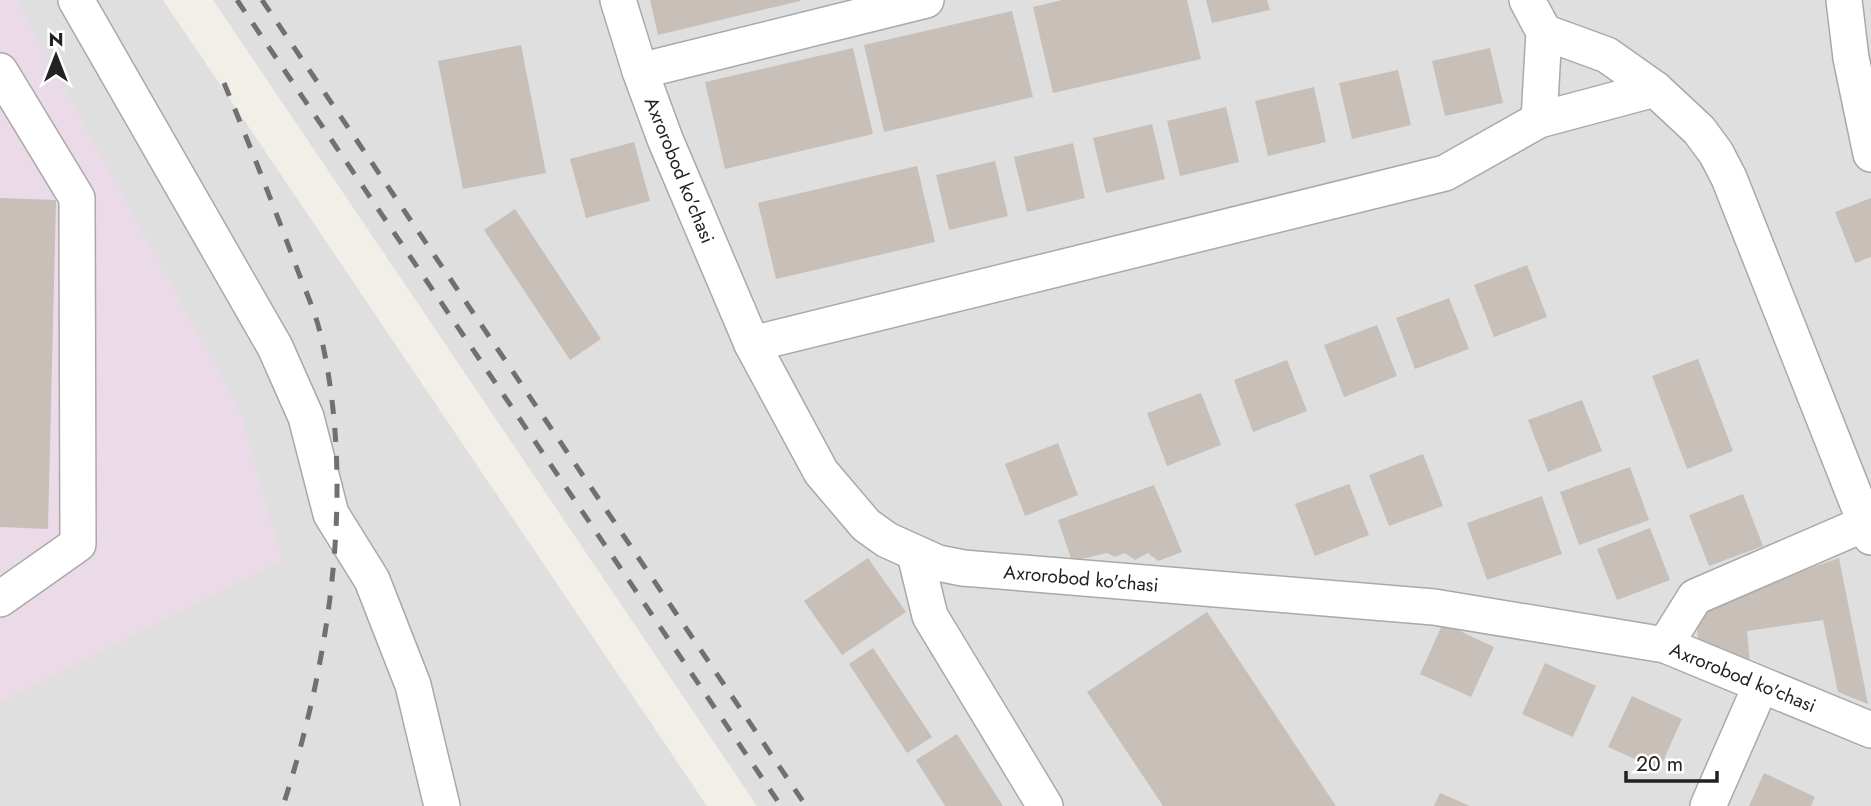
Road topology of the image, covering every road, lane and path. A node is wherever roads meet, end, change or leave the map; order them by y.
1 (76, 0) edge
2 (618, 0) edge
3 (926, 0) edge
4 (1527, 0) edge
5 (1844, 0) edge
6 (1544, 32) junction
7 (0, 71) edge
8 (640, 71) junction
9 (1655, 89) junction
10 (1539, 120) junction
11 (1871, 154) edge
12 (752, 344) junction
13 (1869, 527) edge
14 (915, 554) junction
15 (0, 599) edge
16 (1665, 645) junction
17 (1761, 685) junction
18 (1871, 730) edge
19 (442, 806) edge
20 (1045, 806) edge
21 (1708, 806) edge

1 - 19 street
2 - 8 street, Axrorobod ko'chasi
3 - 8 street
4 - 6 street
5 - 11 street
6 - 9 street
6 - 10 street
7 - 15 street
8 - 12 street, Axrorobod ko'chasi
9 - 10 street
9 - 13 street
10 - 12 street
12 - 14 street, Axrorobod ko'chasi
13 - 16 street
14 - 16 street, Axrorobod ko'chasi
14 - 20 street
16 - 17 street, Axrorobod ko'chasi
17 - 18 street, Axrorobod ko'chasi
17 - 21 street

